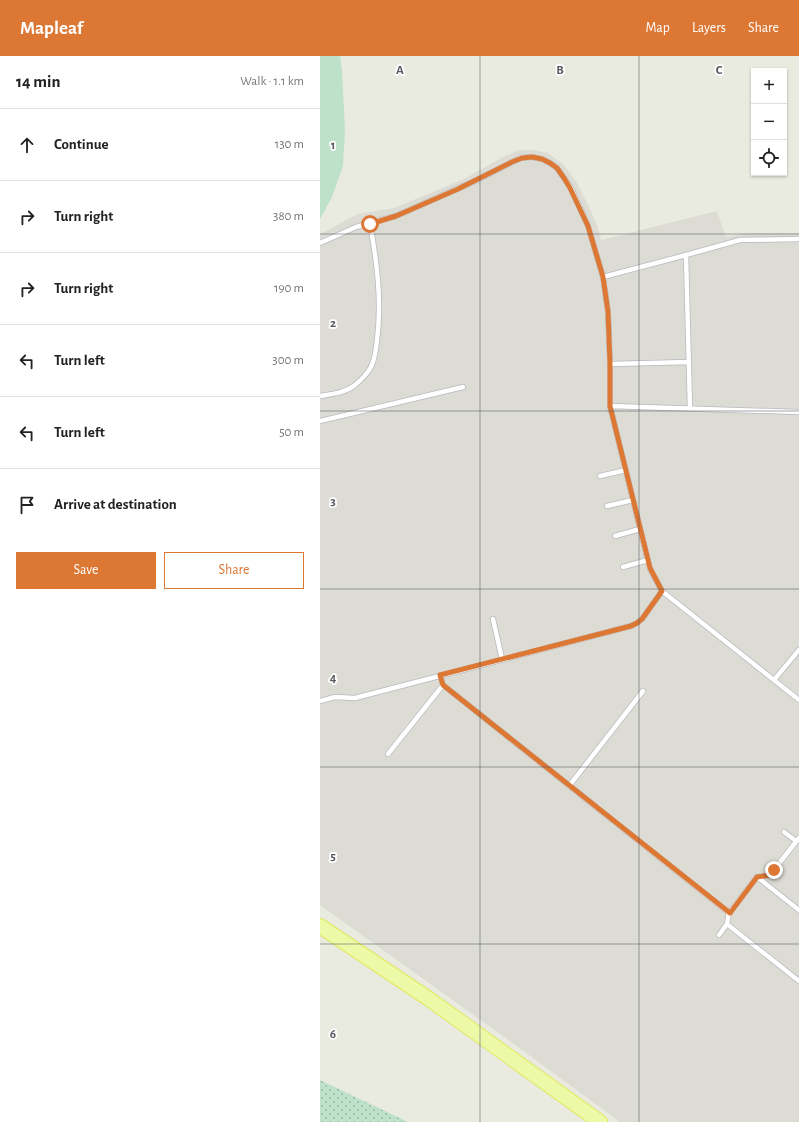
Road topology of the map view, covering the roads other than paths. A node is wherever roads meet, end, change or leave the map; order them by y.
1 (370, 224) junction
2 (799, 239) edge
3 (320, 244) edge
4 (686, 255) junction
5 (603, 277) junction
6 (689, 362) junction
7 (610, 364) junction
8 (463, 387) dead end
9 (320, 396) edge
10 (610, 406) junction
11 (690, 409) junction
12 (799, 412) edge
13 (320, 421) edge
14 (626, 470) junction
15 (600, 476) dead end
16 (633, 500) junction
17 (608, 506) dead end
18 (640, 529) junction
19 (615, 536) dead end
20 (648, 560) junction
21 (623, 567) dead end
22 (662, 591) junction
23 (493, 619) dead end
24 (799, 650) edge
25 (502, 659) junction
26 (440, 675) junction
27 (774, 680) junction
28 (443, 685) junction
29 (643, 691) dead end
30 (799, 700) edge
31 (320, 701) edge
32 (388, 754) dead end
33 (569, 786) junction
34 (784, 832) dead end
35 (798, 840) edge
36 (757, 877) junction
37 (799, 910) edge
38 (730, 913) junction
39 (727, 924) junction
40 (320, 926) edge
41 (719, 934) dead end
42 (799, 982) edge
43 (600, 1122) edge

1 - 3 lane
1 - 5 lane
1 - 9 lane
2 - 4 lane
4 - 5 lane
4 - 6 lane
5 - 7 lane
6 - 7 lane
6 - 11 lane
7 - 10 lane
8 - 13 lane
10 - 11 lane
10 - 14 lane
11 - 12 lane
14 - 15 lane
14 - 16 lane
16 - 17 lane
16 - 18 lane
18 - 19 lane
18 - 20 lane
20 - 21 lane
20 - 22 lane
22 - 25 lane
22 - 27 lane
23 - 25 lane
24 - 27 lane
25 - 26 lane
26 - 28 lane
26 - 31 lane
27 - 30 lane
28 - 32 lane
28 - 33 lane
29 - 33 lane
33 - 38 lane
34 - 35 lane
35 - 36 lane
36 - 37 lane
36 - 38 lane
38 - 39 lane
39 - 41 lane
39 - 42 lane
40 - 43 main road

